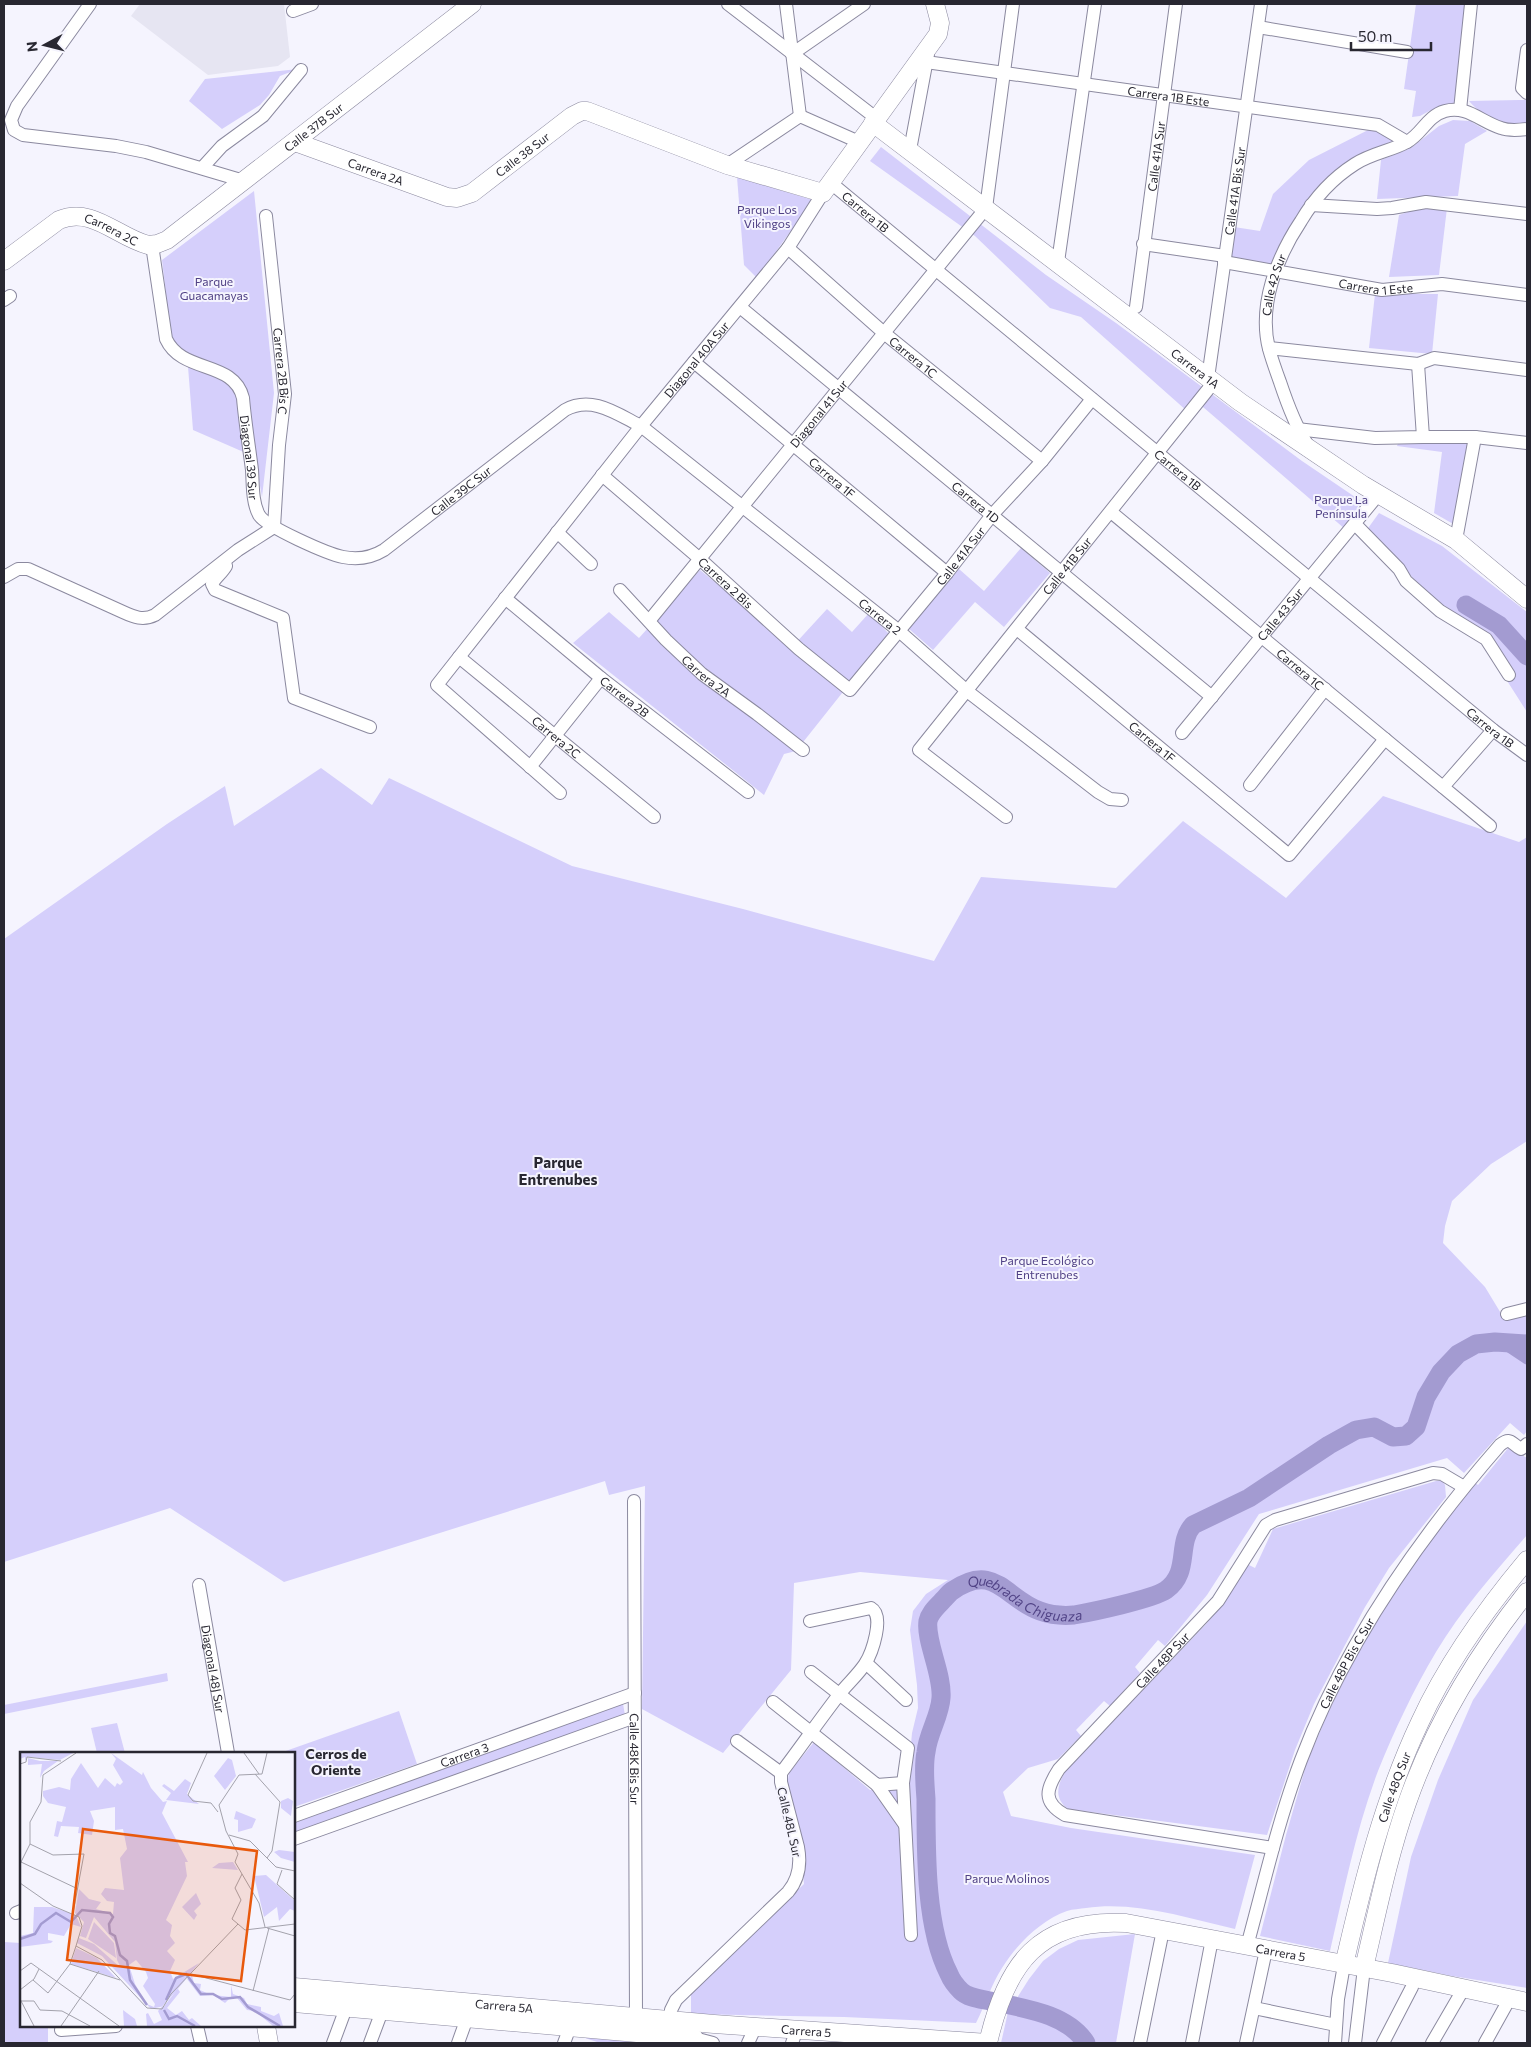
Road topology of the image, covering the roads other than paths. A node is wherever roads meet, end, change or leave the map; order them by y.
1 (90, 4) edge
2 (312, 4) edge
3 (472, 4) edge
4 (728, 4) edge
5 (786, 4) edge
6 (864, 4) edge
7 (935, 4) edge
8 (1014, 4) edge
9 (1095, 4) edge
10 (1176, 4) edge
11 (1261, 4) edge
12 (1471, 4) edge
13 (293, 11) dead end
14 (1258, 27) junction
15 (1527, 50) edge
16 (1408, 52) dead end
17 (792, 54) junction
18 (928, 54) junction
19 (301, 70) dead end
20 (1004, 73) junction
21 (1084, 84) junction
22 (1525, 91) edge
23 (1164, 96) junction
24 (1246, 107) junction
25 (1460, 110) junction
26 (587, 111) joint
27 (800, 116) junction
28 (875, 120) junction
29 (1527, 130) edge
30 (295, 142) junction
31 (859, 142) junction
32 (1408, 142) junction
33 (910, 150) junction
34 (726, 165) junction
35 (202, 168) junction
36 (244, 181) junction
37 (827, 188) junction
38 (457, 198) joint
39 (1311, 204) junction
40 (986, 208) junction
41 (1527, 214) edge
42 (266, 216) dead end
43 (1143, 244) junction
44 (152, 245) junction
45 (788, 248) junction
46 (1224, 259) junction
47 (4, 261) edge
48 (1058, 262) junction
49 (935, 271) junction
50 (1274, 271) junction
51 (1527, 295) edge
52 (740, 307) junction
53 (1136, 308) dead end
54 (884, 332) junction
55 (1269, 348) junction
56 (694, 362) junction
57 (1418, 364) junction
58 (1527, 370) edge
59 (1211, 380) junction
60 (838, 389) junction
61 (1092, 399) junction
62 (641, 426) junction
63 (1298, 429) junction
64 (1423, 436) junction
65 (1475, 437) junction
66 (1527, 443) edge
67 (792, 446) junction
68 (1311, 450) junction
69 (1158, 453) junction
70 (1042, 460) junction
71 (602, 475) junction
72 (1378, 495) junction
73 (743, 506) junction
74 (1110, 512) junction
75 (992, 515) junction
76 (1355, 524) junction
77 (274, 527) junction
78 (557, 532) junction
79 (1456, 540) junction
80 (700, 558) junction
81 (224, 561) junction
82 (591, 564) dead end
83 (947, 573) junction
84 (1062, 573) junction
85 (4, 578) edge
86 (1310, 578) junction
87 (620, 590) dead end
88 (1524, 591) edge
89 (505, 598) junction
90 (649, 621) junction
91 (1017, 629) junction
92 (899, 631) junction
93 (1262, 637) junction
94 (459, 657) junction
95 (1509, 675) dead end
96 (602, 678) junction
97 (1325, 689) junction
98 (850, 690) joint
99 (966, 692) junction
100 (1212, 698) junction
101 (370, 727) dead end
102 (1493, 730) junction
103 (1182, 733) dead end
104 (554, 735) junction
105 (1385, 739) junction
106 (803, 750) dead end
107 (1527, 755) edge
108 (530, 767) junction
109 (1250, 786) dead end
110 (1443, 786) junction
111 (748, 792) dead end
112 (560, 793) dead end
113 (1122, 800) dead end
114 (654, 817) dead end
115 (1006, 817) dead end
116 (1490, 826) dead end
117 (1527, 1308) edge
118 (1507, 1314) dead end
119 (1527, 1444) edge
120 (1464, 1487) junction
121 (634, 1502) dead end
122 (1527, 1560) edge
123 (199, 1585) dead end
124 (1527, 1592) edge
125 (810, 1621) dead end
126 (866, 1663) junction
127 (811, 1672) dead end
128 (635, 1693) junction
129 (839, 1694) junction
130 (906, 1700) dead end
131 (773, 1702) dead end
132 (635, 1717) junction
133 (812, 1731) junction
134 (737, 1741) dead end
135 (228, 1752) edge
136 (781, 1773) junction
137 (903, 1783) junction
138 (877, 1785) junction
139 (295, 1816) edge
140 (905, 1825) junction
141 (295, 1840) edge
142 (1273, 1848) junction
143 (1163, 1930) junction
144 (911, 1935) dead end
145 (1212, 1939) junction
146 (1248, 1946) junction
147 (1266, 1950) junction
148 (1344, 1965) junction
149 (1364, 1968) junction
150 (295, 1987) edge
151 (1412, 1987) dead end
152 (1464, 1988) junction
153 (1519, 2000) edge
154 (295, 2003) edge
155 (346, 2008) junction
156 (1254, 2008) junction
157 (382, 2011) junction
158 (636, 2016) junction
159 (467, 2018) junction
160 (1336, 2025) junction
161 (756, 2026) junction
162 (102, 2027) edge
163 (197, 2027) edge
164 (266, 2027) edge
165 (669, 2027) junction
166 (61, 2030) dead end
167 (700, 2032) edge
168 (567, 2035) edge
169 (794, 2036) edge
170 (200, 2043) edge
171 (269, 2043) edge
172 (332, 2043) edge
173 (370, 2043) edge
174 (458, 2043) edge
175 (713, 2043) edge
176 (748, 2043) edge
177 (988, 2043) edge
178 (1140, 2043) edge
179 (1192, 2043) edge
180 (1246, 2043) edge
181 (1334, 2043) edge
182 (1355, 2043) edge
183 (1383, 2043) edge
184 (1432, 2043) edge
185 (1485, 2043) edge

1 - 35 street
2 - 13 street
3 - 30 main road, Calle 37B Sur
4 - 17 street
5 - 17 street
6 - 17 street
7 - 18 main road, Diagonal 40A Sur
8 - 20 street
9 - 21 street
10 - 23 street, Calle 41A Sur
11 - 14 street, Calle 41A Bis Sur
12 - 25 street
14 - 16 street
14 - 24 street, Calle 41A Bis Sur
15 - 22 street
17 - 27 street
17 - 28 street
18 - 20 street, Carrera 1B Este
18 - 28 main road, Diagonal 40A Sur
18 - 33 street
19 - 35 street
20 - 21 street, Carrera 1B Este
20 - 40 street
21 - 23 street, Carrera 1B Este
21 - 48 street
23 - 24 street, Carrera 1B Este
23 - 43 street, Calle 41A Sur
24 - 32 street, Carrera 1B Este
24 - 46 street, Calle 41A Bis Sur
25 - 29 street
25 - 32 street
26 - 34 main road, Carrera 1B
26 - 38 main road, Calle 38 Sur
27 - 31 street
27 - 34 street
28 - 31 main road, Diagonal 40A Sur
28 - 33 main road, Carrera 1A
30 - 36 main road, Calle 37B Sur
30 - 38 main road, Carrera 2A
31 - 37 main road, Diagonal 40A Sur
32 - 39 street, Calle 42 Sur
33 - 40 main road, Carrera 1A
34 - 37 main road, Carrera 1B
35 - 36 street
36 - 44 main road, Calle 37B Sur
37 - 45 street, Diagonal 40A Sur
37 - 49 street, Carrera 1B
39 - 41 street
39 - 50 street, Calle 42 Sur
40 - 48 main road, Carrera 1A
40 - 49 street, Diagonal 41 Sur
42 - 77 street, Carrera 2B Bis C
43 - 46 street, Carrera 1 Este
43 - 53 street, Calle 41A Sur
44 - 47 main road, Carrera 2C
44 - 77 street, Diagonal 39 Sur
45 - 52 street, Diagonal 40A Sur
45 - 54 street, Carrera 1C
46 - 50 street, Carrera 1 Este
46 - 59 street, Calle 41A Bis Sur
48 - 59 main road, Carrera 1A
49 - 54 street, Diagonal 41 Sur
49 - 61 street, Carrera 1B
50 - 51 street, Carrera 1 Este
50 - 55 street, Calle 42 Sur
52 - 56 street, Diagonal 40A Sur
52 - 60 street, Carrera 1D
54 - 60 street, Diagonal 41 Sur
54 - 70 street, Carrera 1C
55 - 57 street
55 - 63 street, Calle 42 Sur
56 - 62 street, Diagonal 40A Sur
56 - 67 street, Carrera 1F
57 - 58 street
57 - 64 street
59 - 68 main road, Carrera 1A
59 - 69 street, Calle 41B Sur
60 - 67 street, Diagonal 41 Sur
60 - 75 street, Carrera 1D
61 - 69 street, Carrera 1B
61 - 70 street, Calle 41A Sur
62 - 71 street, Diagonal 40A Sur
62 - 73 street, Carrera 2
62 - 77 street, Calle 39C Sur
63 - 64 street
63 - 68 street, Calle 42 Sur
64 - 65 street
65 - 66 street
65 - 79 street
67 - 73 street, Diagonal 41 Sur
67 - 83 street, Carrera 1F
68 - 72 main road, Carrera 1A
69 - 74 street, Calle 41B Sur
69 - 86 street, Carrera 1B
70 - 75 street, Calle 41A Sur
71 - 78 street, Diagonal 40A Sur
71 - 80 street, Carrera 2 Bis
72 - 76 street, Calle 43 Sur
72 - 79 main road, Carrera 1A
73 - 80 street, Diagonal 41 Sur
73 - 92 street, Carrera 2
74 - 84 street, Calle 41B Sur
74 - 93 street, Carrera 1C
75 - 83 street, Calle 41A Sur
75 - 84 street, Carrera 1D
76 - 86 street, Calle 43 Sur
76 - 95 street
77 - 81 street
78 - 82 street
78 - 89 street, Diagonal 40A Sur
79 - 88 main road, Carrera 1A
80 - 90 street, Diagonal 41 Sur
80 - 98 street, Carrera 2 Bis
81 - 85 street
81 - 101 street
83 - 92 street, Calle 41A Sur
84 - 91 street, Calle 41B Sur
84 - 100 street, Carrera 1D
86 - 93 street, Calle 43 Sur
86 - 102 street, Carrera 1B
87 - 90 street, Carrera 2A
89 - 94 street, Diagonal 40A Sur
89 - 96 street, Carrera 2B
90 - 106 street, Carrera 2A
91 - 99 street, Calle 41B Sur
91 - 105 street, Carrera 1F
92 - 98 street, Calle 41A Sur
92 - 99 street, Carrera 2
93 - 97 street, Carrera 1C
93 - 100 street, Calle 43 Sur
94 - 104 street, Carrera 2C
94 - 108 street, Diagonal 40A Sur
96 - 104 street
96 - 111 street, Carrera 2B
97 - 105 street, Carrera 1C
97 - 109 street
99 - 113 street, Carrera 2
99 - 115 street, Calle 41B Sur
100 - 103 street, Calle 43 Sur
102 - 107 street, Carrera 1B
102 - 110 street
104 - 108 street
104 - 114 street, Carrera 2C
105 - 110 street, Carrera 1C
108 - 112 street
110 - 116 street, Carrera 1C
117 - 118 street
119 - 120 street, Calle 48P Bis C Sur
120 - 142 street, Calle 48P Bis C Sur
120 - 142 street, Calle 48P Sur
121 - 128 street, Calle 48K Bis Sur
122 - 148 main road, Calle 48Q Sur
123 - 135 street, Diagonal 48J Sur
124 - 149 main road, Calle 48Q Sur
125 - 126 street, Calle 48L Sur
126 - 129 street, Calle 48L Sur
126 - 130 street
127 - 129 street
128 - 132 street, Calle 48K Bis Sur
128 - 139 street, Carrera 3
129 - 133 street, Calle 48L Sur
129 - 137 street
131 - 133 street
132 - 141 street, Carrera 3
132 - 158 street, Calle 48K Bis Sur
133 - 136 street, Calle 48L Sur
133 - 138 street
134 - 136 street
136 - 165 street, Calle 48L Sur
137 - 138 street
137 - 140 street
138 - 140 street
140 - 144 street
142 - 146 street, Calle 48P Bis C Sur
143 - 145 main road, Carrera 5
143 - 177 main road, Carrera 5
143 - 178 street
145 - 146 main road, Carrera 5
145 - 179 street
146 - 147 main road, Carrera 5
147 - 148 main road, Carrera 5
147 - 156 street
148 - 149 main road, Carrera 5
148 - 160 street, Calle 48Q Sur
149 - 152 main road, Carrera 5
149 - 182 street, Calle 48Q Sur
150 - 158 main road, Carrera 5A
151 - 183 street
152 - 153 main road, Carrera 5
152 - 184 street
153 - 185 street
154 - 155 main road, Carrera 5A
155 - 157 main road, Carrera 5A
155 - 172 street
156 - 160 street
156 - 180 street
157 - 159 main road, Carrera 5A
157 - 173 street
158 - 165 main road, Carrera 5A
159 - 168 main road, Carrera 5A
159 - 174 street
160 - 181 street, Calle 48Q Sur
161 - 167 main road, Carrera 5
161 - 169 main road, Carrera 5
161 - 176 street
162 - 166 street
163 - 170 street
164 - 171 main road
165 - 167 main road, Carrera 5A
165 - 168 main road, Carrera 5A
167 - 175 street
169 - 177 main road, Carrera 5

